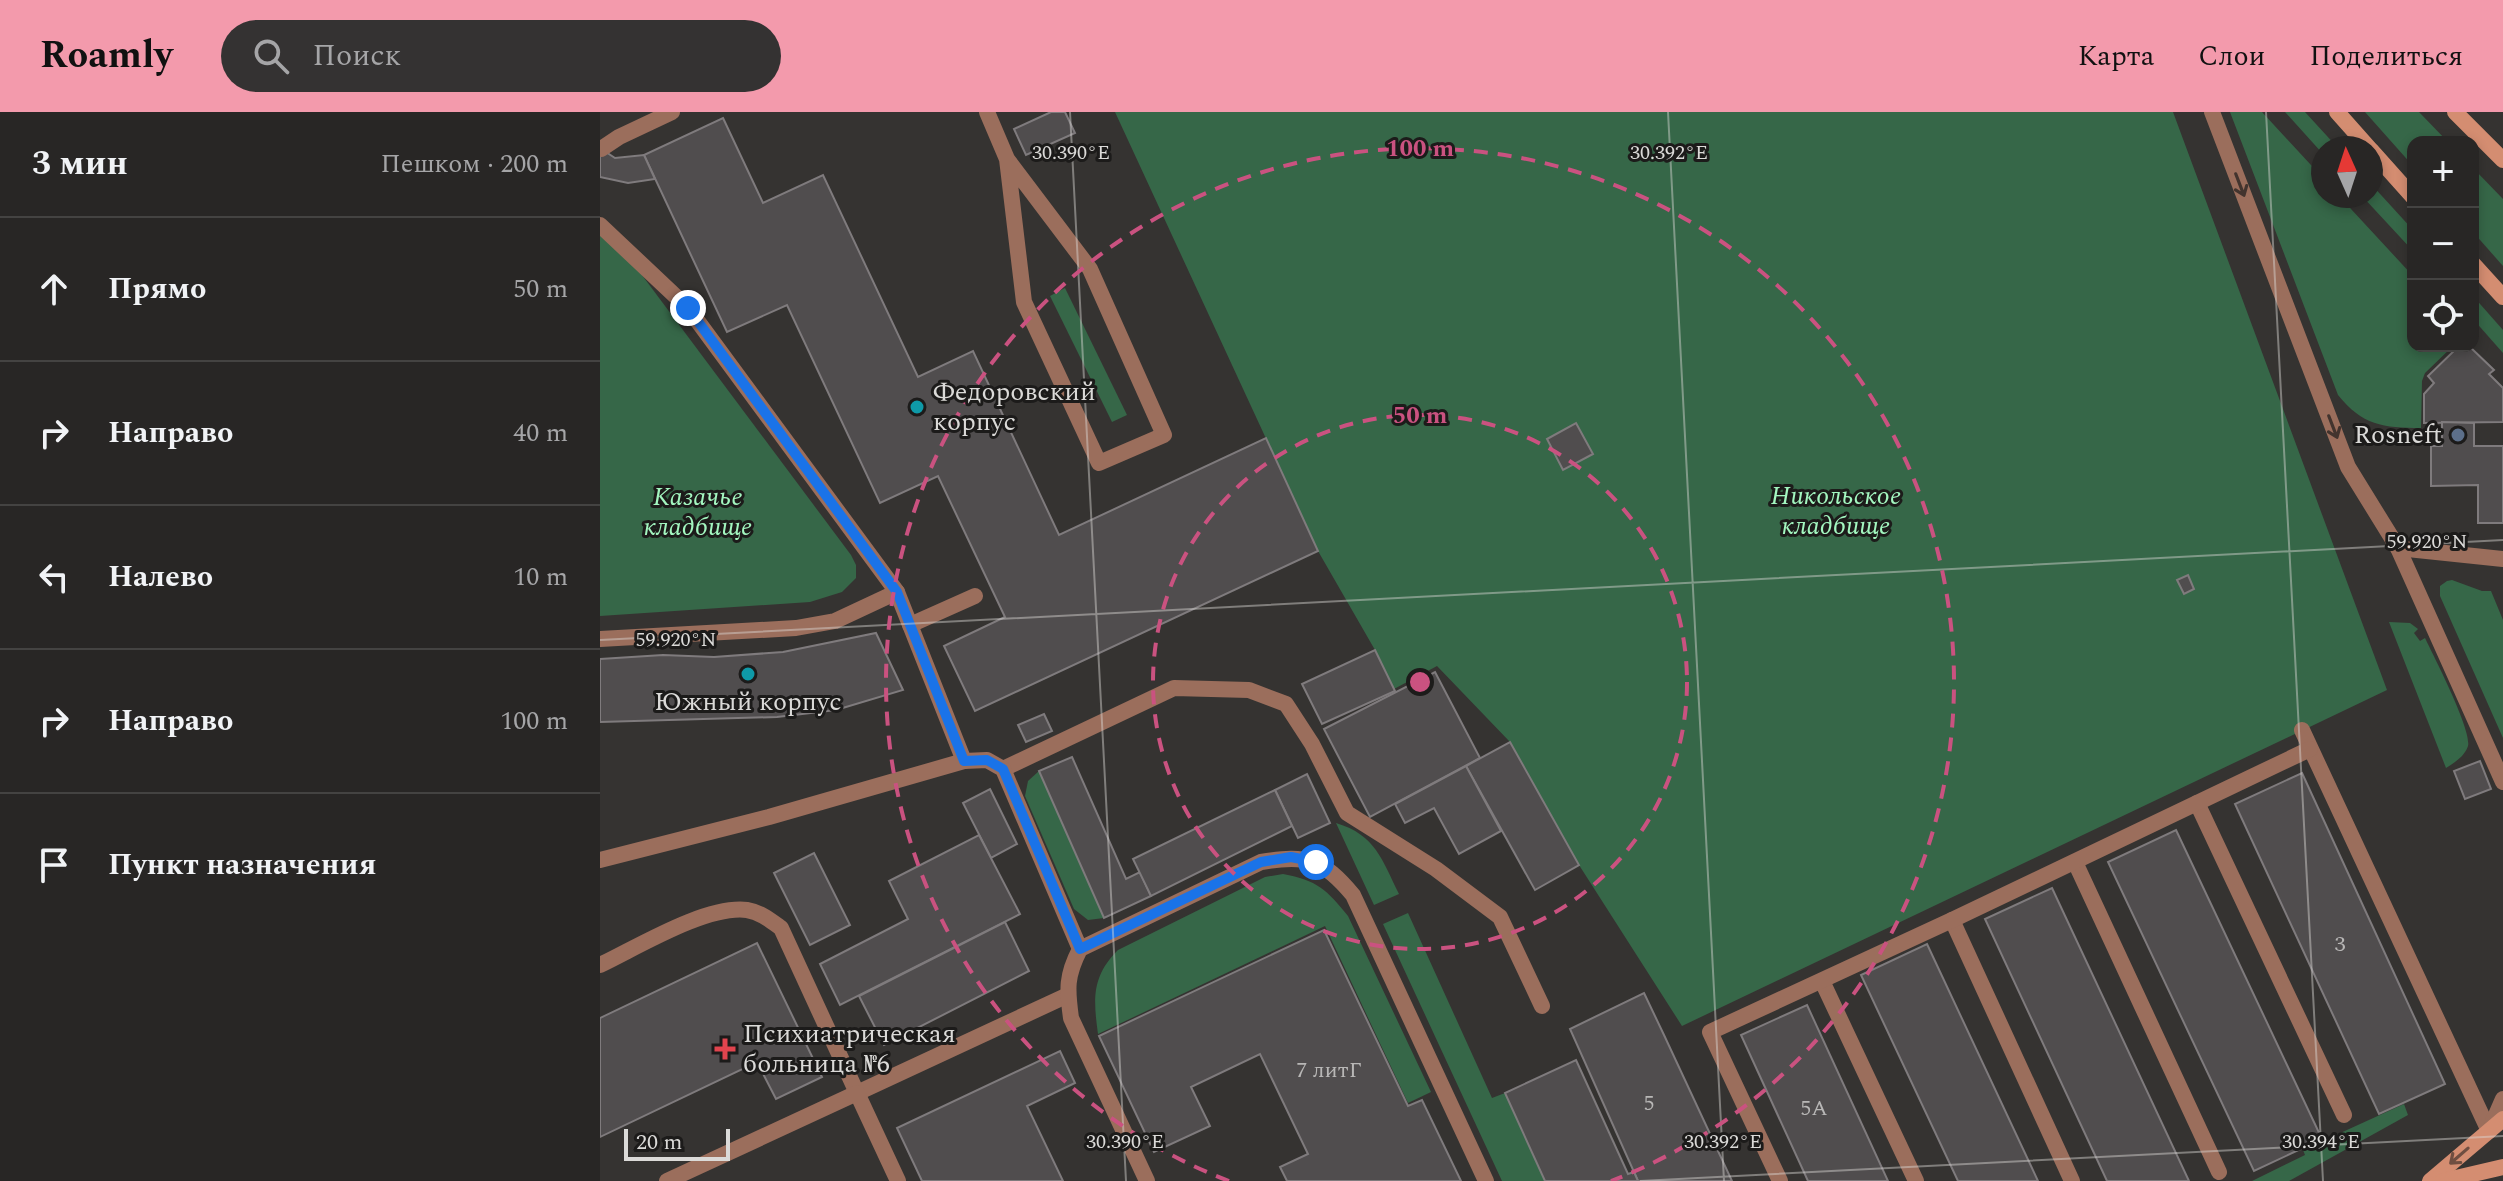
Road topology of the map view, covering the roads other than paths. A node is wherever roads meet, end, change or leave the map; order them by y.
1 (672, 112) edge
2 (987, 112) edge
3 (2212, 112) edge
4 (2337, 112) edge
5 (2455, 112) edge
6 (2358, 136) edge
7 (601, 149) edge
8 (1007, 159) junction
9 (2503, 160) edge
10 (2383, 164) edge
11 (2407, 190) edge
12 (600, 225) edge
13 (2479, 271) edge
14 (2503, 297) edge
15 (2398, 548) junction
16 (2503, 559) edge
17 (897, 592) junction
18 (975, 596) dead end
19 (910, 625) junction
20 (600, 639) edge
21 (2302, 730) dead end
22 (2310, 749) junction
23 (964, 761) junction
24 (1003, 769) junction
25 (2503, 782) edge
26 (2197, 803) junction
27 (600, 860) edge
28 (2075, 862) junction
29 (1952, 920) junction
30 (1080, 949) junction
31 (600, 965) edge
32 (1822, 981) junction
33 (1068, 995) junction
34 (1542, 1006) dead end
35 (857, 1093) junction
36 (2503, 1099) edge
37 (2344, 1115) dead end
38 (2503, 1119) edge
39 (2489, 1131) junction
40 (2503, 1167) edge
41 (2219, 1172) dead end
42 (667, 1181) edge
43 (898, 1181) edge
44 (1147, 1181) edge
45 (1486, 1181) edge
46 (1780, 1181) edge
47 (1916, 1181) edge
48 (2072, 1181) edge
49 (2430, 1181) edge
50 (2443, 1181) edge

1 - 7 lane
2 - 8 lane
3 -> 15 lane
4 - 6 main road
5 - 9 main road
8 - 8 lane
10 - 11 main road
12 - 17 lane
13 - 14 main road
15 - 16 lane
15 - 25 lane
17 - 19 lane
17 - 20 lane
18 - 19 lane
19 - 23 lane
21 - 22 lane
22 - 26 lane
22 - 39 lane
23 - 24 lane
23 - 27 lane
24 - 30 lane
24 - 34 lane
26 - 28 lane
26 - 37 lane
28 - 29 lane
28 - 41 lane
29 - 32 lane
29 - 48 lane
30 - 33 lane
30 - 45 lane
31 - 35 lane
32 - 46 lane
32 - 47 lane
33 - 35 lane
33 - 44 lane
35 - 42 lane
35 - 43 lane
36 - 39 lane
38 - 39 main road
39 -> 49 main road
40 - 50 main road

